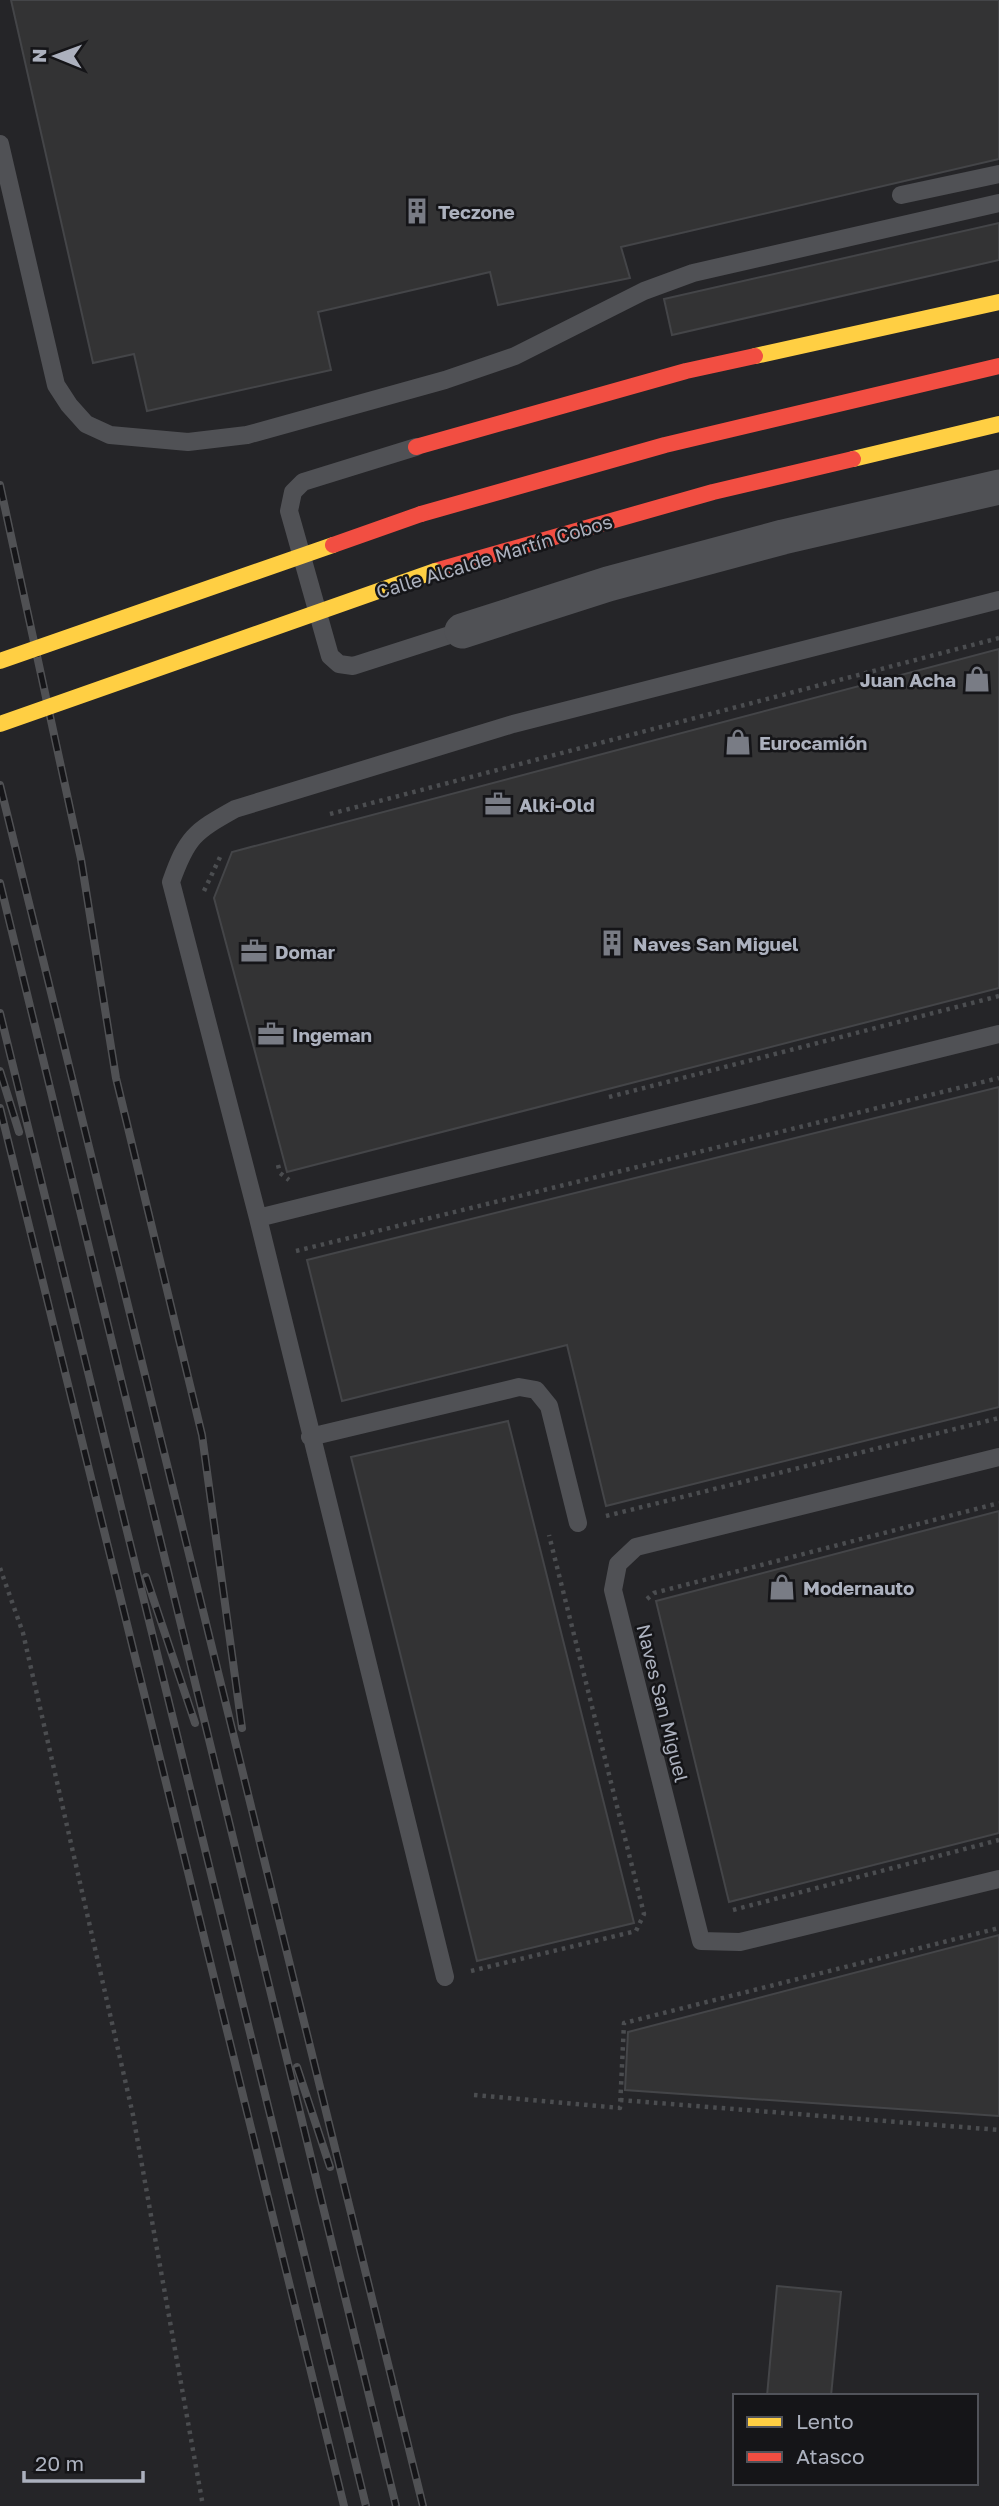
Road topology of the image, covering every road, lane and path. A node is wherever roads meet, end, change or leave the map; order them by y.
1 (0, 144) edge
2 (999, 174) edge
3 (901, 195) dead end
4 (999, 203) edge
5 (999, 302) edge
6 (999, 366) edge
7 (999, 424) edge
8 (416, 447) joint
9 (999, 487) edge
10 (999, 600) edge
11 (462, 631) joint
12 (999, 638) edge
13 (0, 661) edge
14 (0, 724) edge
15 (323, 816) dead end
16 (223, 851) dead end
17 (202, 893) dead end
18 (999, 996) edge
19 (999, 1034) edge
20 (999, 1079) edge
21 (598, 1100) dead end
22 (276, 1160) dead end
23 (290, 1180) dead end
24 (258, 1218) junction
25 (268, 1258) junction
26 (999, 1418) edge
27 (310, 1437) junction
28 (999, 1457) edge
29 (999, 1503) edge
30 (578, 1524) junction
31 (0, 1568) edge
32 (650, 1612) dead end
33 (999, 1840) edge
34 (999, 1879) edge
35 (725, 1909) dead end
36 (999, 1928) edge
37 (445, 1977) joint
38 (474, 2095) dead end
39 (620, 2100) junction
40 (999, 2130) edge
41 (203, 2506) edge

1 - 4 lane
2 - 3 lane
5 - 8 main road
6 - 13 main road, bridge
7 - 14 main road, Calle Alcalde Martín Cobos, bridge
8 - 11 lane
9 - 11 street
10 - 24 lane
12 - 15 path
16 - 17 path
18 - 21 path
19 - 24 lane
20 - 25 path
22 - 23 path
24 - 25 lane
25 - 27 lane
26 - 30 path
27 - 30 lane
27 - 37 lane
28 - 34 lane, Naves San Miguel
29 - 32 path
30 - 37 path
31 - 41 path
33 - 35 path
36 - 39 path
38 - 39 path
39 - 40 path

